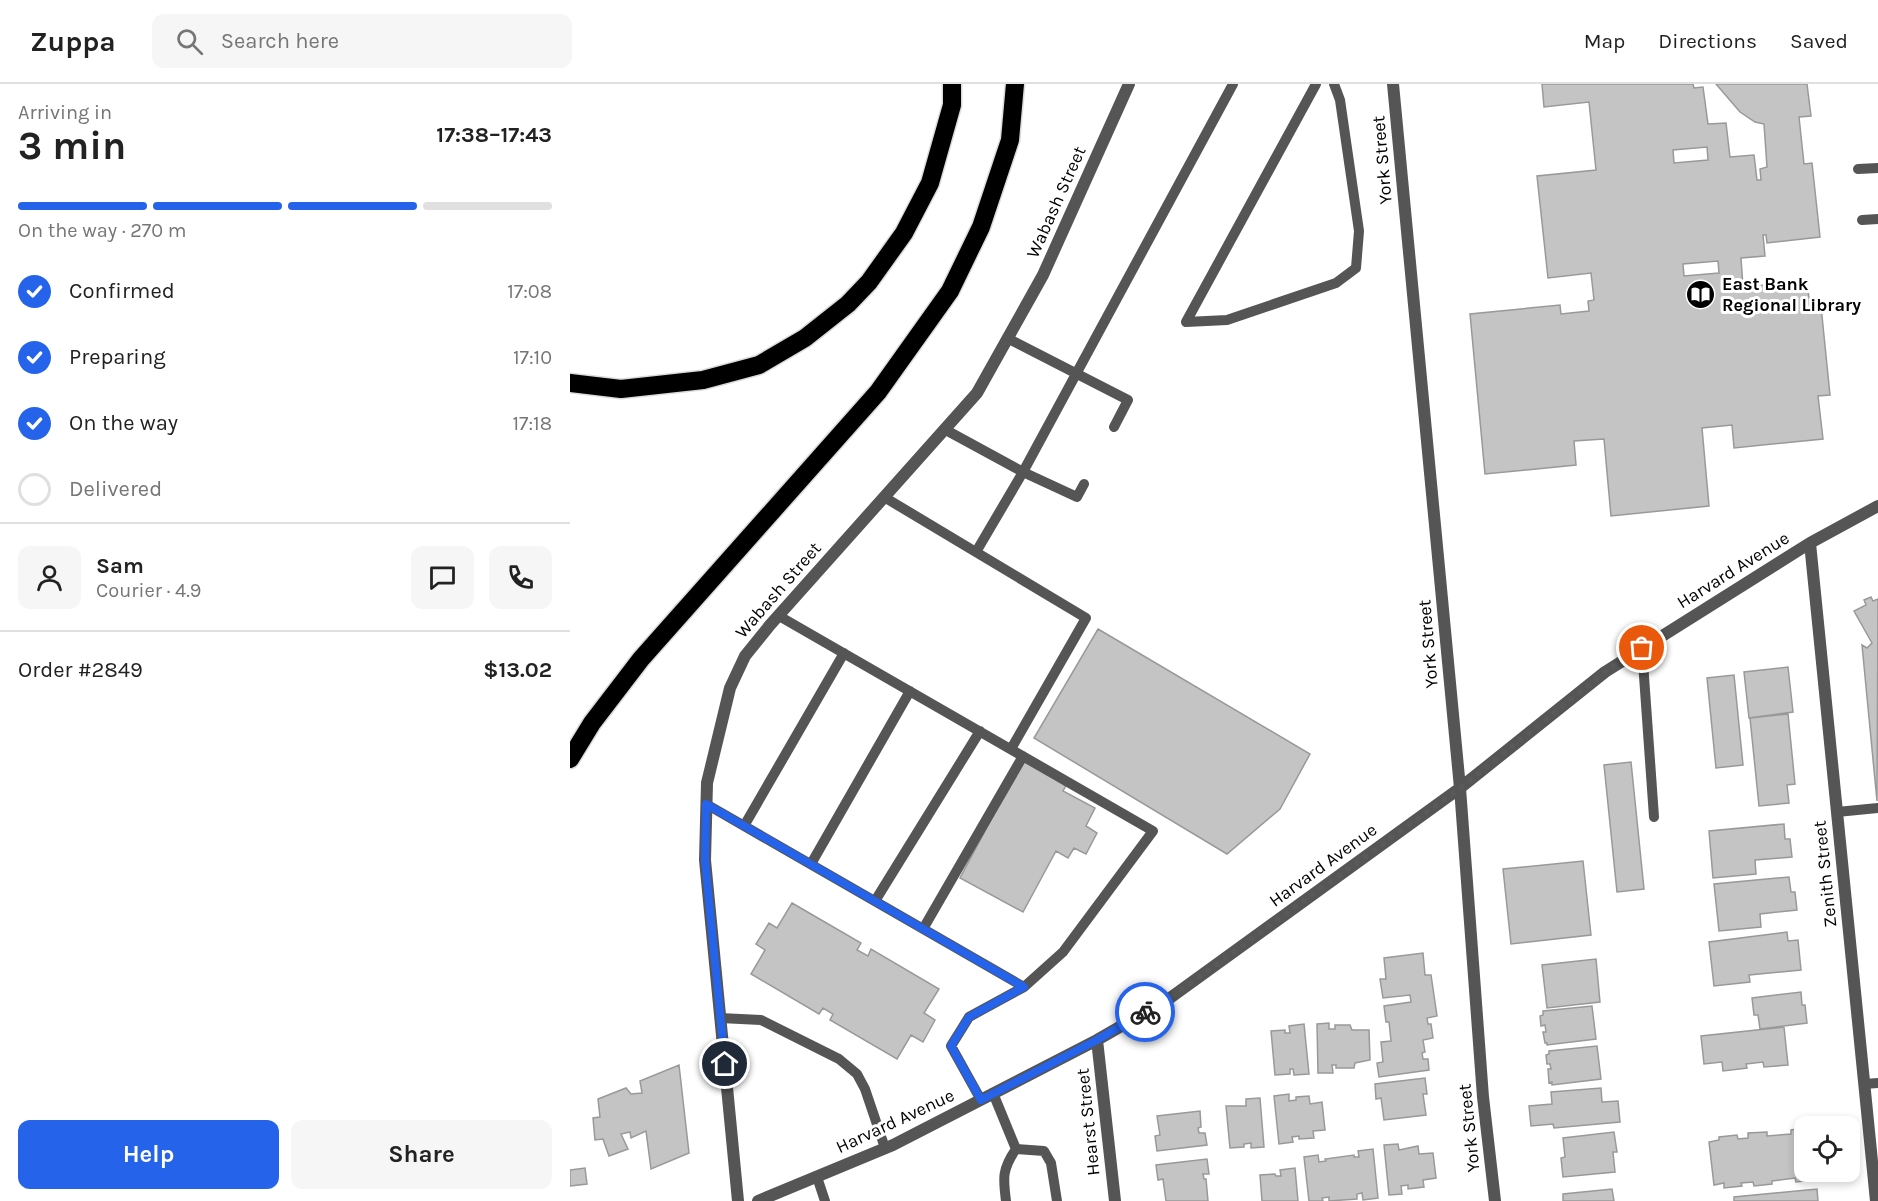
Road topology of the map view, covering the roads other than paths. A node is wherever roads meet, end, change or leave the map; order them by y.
1 (952, 84) edge
2 (1015, 84) edge
3 (1129, 84) edge
4 (1233, 84) edge
5 (1316, 84) edge
6 (1335, 84) edge
7 (1393, 84) edge
8 (1878, 168) edge
9 (1858, 169) dead end
10 (1878, 219) edge
11 (1862, 220) dead end
12 (1007, 338) junction
13 (1076, 374) junction
14 (570, 383) edge
15 (1114, 427) dead end
16 (944, 429) junction
17 (1023, 472) junction
18 (1084, 483) dead end
19 (884, 497) junction
20 (1878, 506) edge
21 (1810, 543) junction
22 (976, 552) junction
23 (779, 616) junction
24 (1642, 648) junction
25 (844, 653) junction
26 (910, 691) junction
27 (980, 731) junction
28 (1011, 749) junction
29 (1023, 756) junction
30 (570, 759) edge
31 (1460, 788) junction
32 (706, 804) junction
33 (1878, 808) edge
34 (1837, 812) junction
35 (1654, 817) dead end
36 (744, 826) junction
37 (811, 864) junction
38 (874, 901) junction
39 (923, 929) junction
40 (1024, 987) junction
41 (720, 1018) junction
42 (1097, 1040) junction
43 (1878, 1083) edge
44 (1864, 1084) junction
45 (993, 1094) junction
46 (981, 1100) junction
47 (885, 1148) junction
48 (1016, 1149) junction
49 (817, 1177) junction
50 (738, 1201) edge
51 (758, 1201) edge
52 (825, 1201) edge
53 (1006, 1201) edge
54 (1057, 1201) edge
55 (1115, 1201) edge
56 (1495, 1201) edge
57 (1876, 1201) edge

1 - 14 highway
2 - 30 highway
3 - 12 street, Wabash Street
4 - 13 lane
5 - 6 lane
7 - 31 street, York Street
8 - 9 lane
10 - 11 lane
12 - 13 lane
12 - 16 street, Wabash Street
13 - 15 lane
13 - 17 lane
16 - 17 lane
16 - 19 street, Wabash Street
17 - 18 lane
17 - 22 lane
19 - 22 lane
19 - 23 street, Wabash Street
20 - 21 street, Harvard Avenue
21 - 24 street, Harvard Avenue
21 - 34 street, Zenith Street
22 - 28 lane
23 - 25 lane
23 - 32 street, Wabash Street
24 - 31 street, Harvard Avenue
24 - 35 lane
25 - 26 lane
25 - 36 lane
26 - 27 lane
26 - 37 lane
27 - 28 lane
27 - 38 lane
28 - 29 lane
29 - 39 lane
29 - 40 lane
31 - 42 street, Harvard Avenue
31 - 56 street, York Street
32 - 36 lane
32 - 41 street, Wabash Street
33 - 34 lane
34 - 44 street, Zenith Street
36 - 37 lane
37 - 38 lane
38 - 39 lane
39 - 40 lane
40 - 46 lane
41 - 47 lane
41 - 50 street, Wabash Street
42 - 45 street, Harvard Avenue
42 - 55 street, Hearst Street
43 - 44 lane
44 - 57 street, Zenith Street
45 - 46 street, Harvard Avenue
45 - 48 lane
46 - 47 street, Harvard Avenue
47 - 49 street, Harvard Avenue
48 - 53 lane
48 - 54 lane
49 - 51 street, Harvard Avenue
49 - 52 lane

